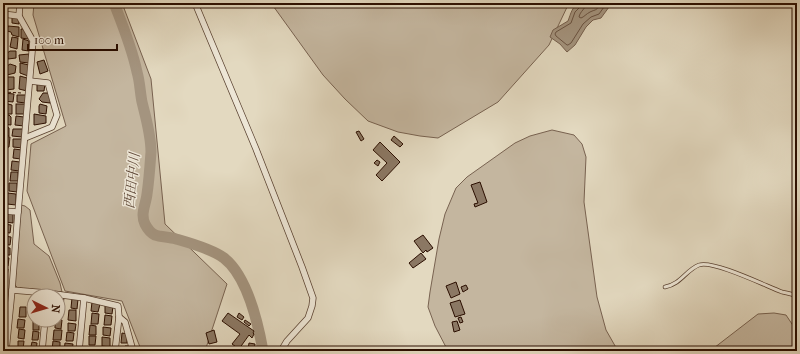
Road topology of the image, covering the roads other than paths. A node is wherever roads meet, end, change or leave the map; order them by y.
1 (20, 3) edge
2 (195, 3) edge
3 (3, 14) edge
4 (19, 16) junction
5 (30, 81) junction
6 (25, 138) junction
7 (3, 211) edge
8 (18, 212) junction
9 (665, 287) dead end
10 (12, 290) junction
11 (26, 292) edge
12 (66, 296) edge
13 (797, 296) edge
14 (84, 298) junction
15 (119, 316) junction
16 (6, 319) edge
17 (44, 328) edge
18 (6, 351) edge
19 (42, 351) edge
20 (79, 351) edge
21 (115, 351) edge
22 (134, 351) edge
23 (281, 351) edge

1 - 4 street
2 - 23 street
3 - 4 street
4 - 5 street
5 - 6 street
5 - 6 street
6 - 8 street
7 - 8 street
8 - 10 street
9 - 13 lane
10 - 11 street
10 - 16 street
12 - 14 street
14 - 15 street
14 - 20 street
15 - 21 street
15 - 22 street
16 - 18 street
17 - 19 street

